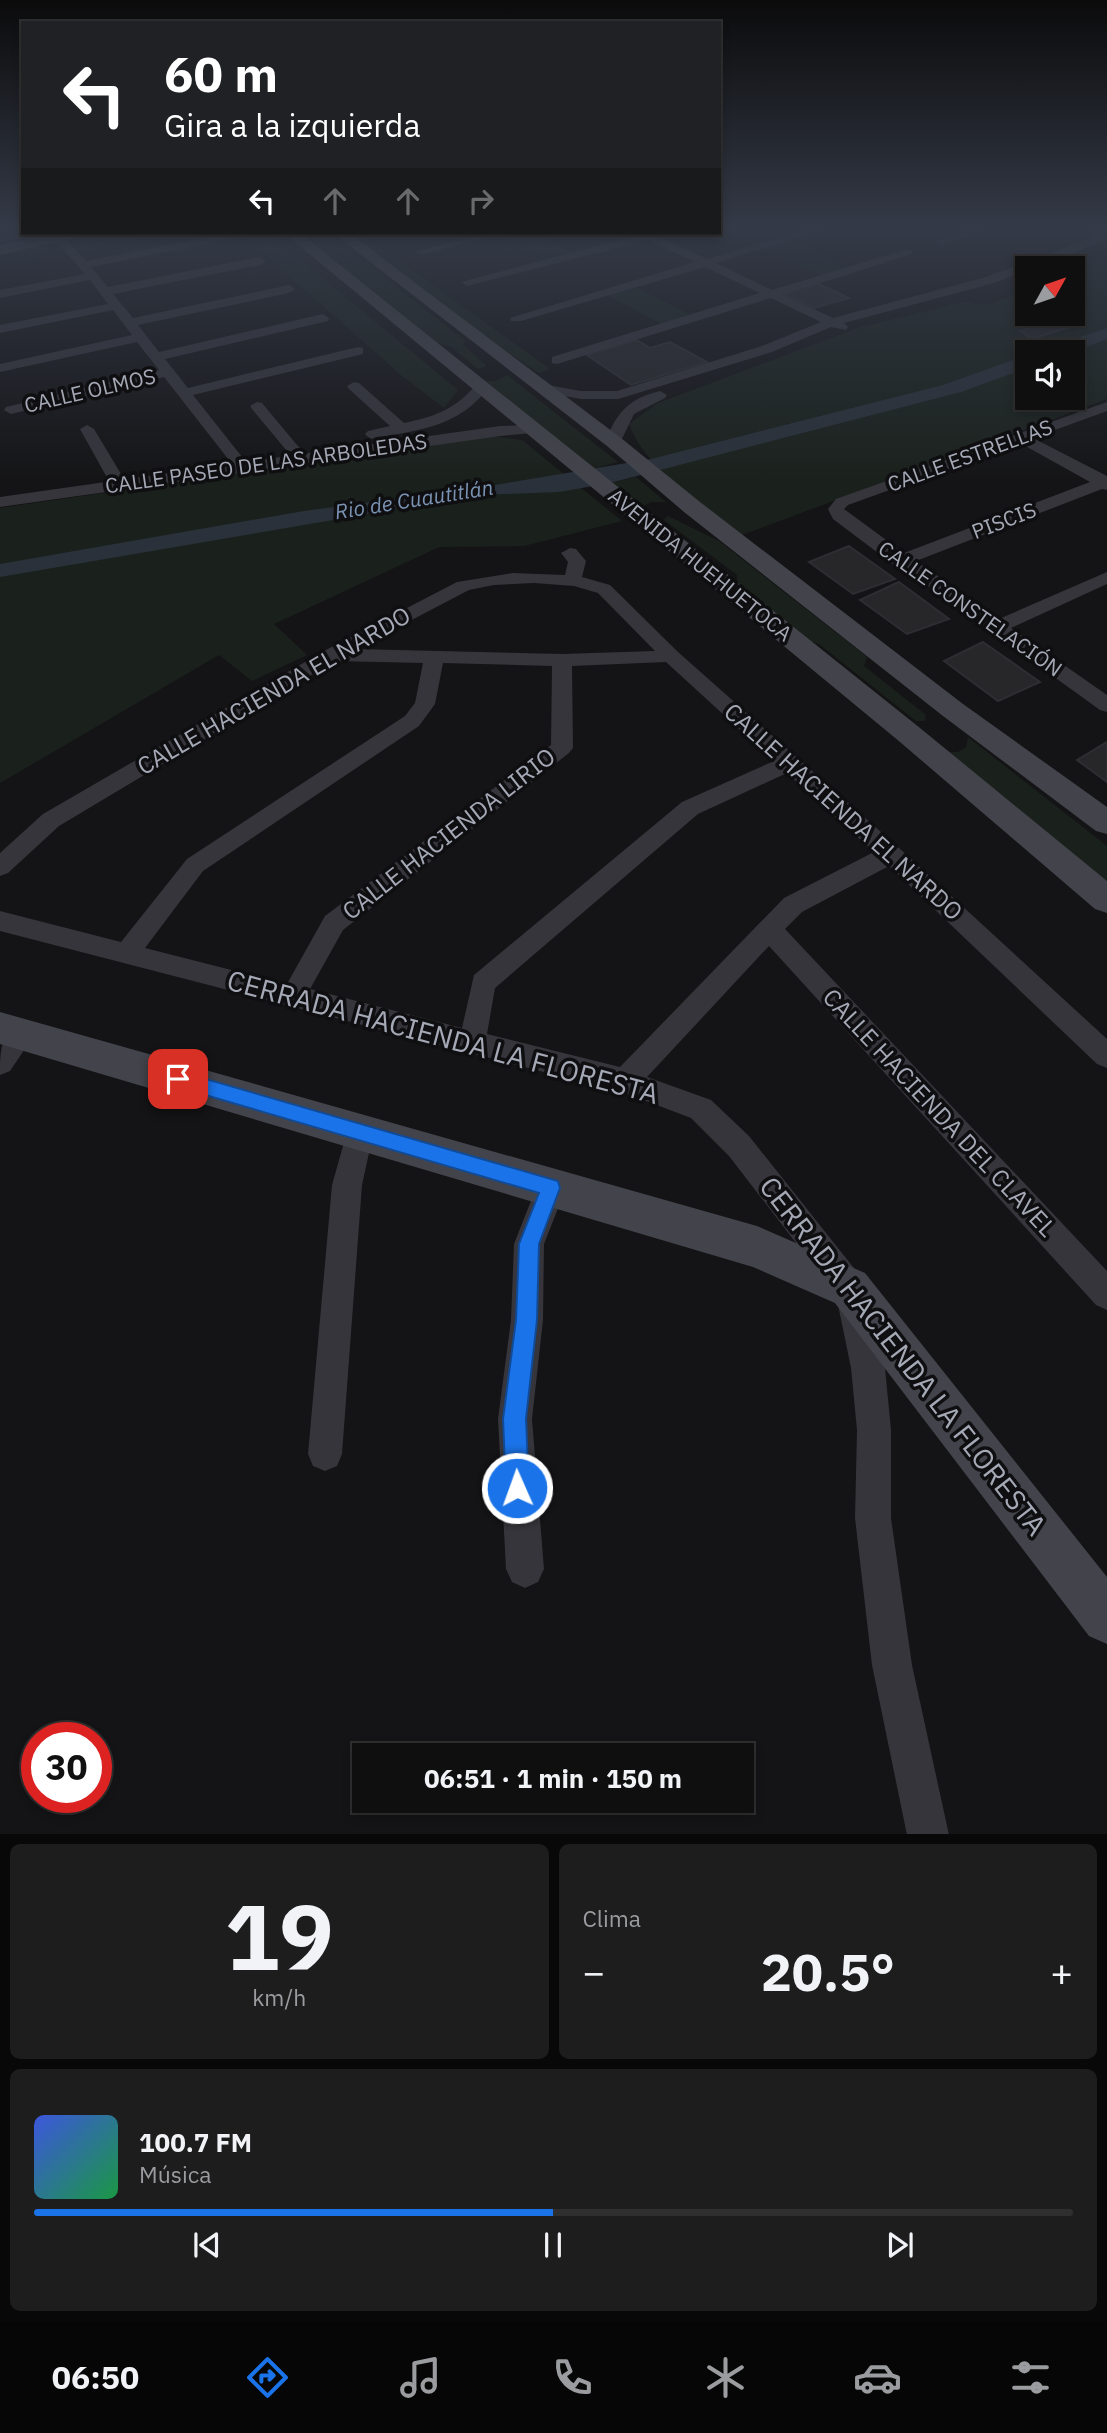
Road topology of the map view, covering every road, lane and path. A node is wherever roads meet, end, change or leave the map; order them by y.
1 (82, 313) edge
2 (120, 313) edge
3 (178, 313) edge
4 (390, 313) edge
5 (442, 313) edge
6 (535, 313) edge
7 (709, 313) edge
8 (809, 313) edge
9 (870, 313) edge
10 (909, 313) edge
11 (323, 318) dead end
12 (516, 318) dead end
13 (129, 323) junction
14 (831, 323) junction
15 (0, 329) edge
16 (844, 329) junction
17 (140, 337) junction
18 (767, 349) junction
19 (358, 351) dead end
20 (156, 356) junction
21 (783, 356) junction
22 (557, 360) dead end
23 (507, 363) junction
24 (0, 368) edge
25 (168, 372) junction
26 (467, 374) junction
27 (354, 386) dead end
28 (482, 387) junction
29 (542, 388) junction
30 (185, 393) junction
31 (257, 406) dead end
32 (1107, 406) edge
33 (11, 410) dead end
34 (401, 428) junction
35 (87, 429) dead end
36 (533, 429) junction
37 (1022, 438) junction
38 (614, 442) junction
39 (292, 448) junction
40 (238, 462) junction
41 (113, 474) junction
42 (1106, 483) edge
43 (0, 490) edge
44 (0, 502) edge
45 (692, 507) junction
46 (836, 509) joint
47 (646, 521) junction
48 (570, 554) dead end
49 (900, 561) junction
50 (1107, 577) edge
51 (573, 579) junction
52 (995, 628) junction
53 (331, 655) junction
54 (671, 656) junction
55 (434, 659) junction
56 (562, 660) junction
57 (1104, 699) edge
58 (953, 710) junction
59 (910, 735) junction
60 (789, 763) junction
61 (1106, 821) edge
62 (891, 853) junction
63 (0, 867) edge
64 (1107, 900) edge
65 (0, 921) edge
66 (771, 932) junction
67 (127, 953) junction
68 (293, 997) junction
69 (7, 1042) edge
70 (472, 1043) junction
71 (1107, 1056) edge
72 (625, 1081) junction
73 (360, 1130) junction
74 (551, 1188) junction
75 (850, 1289) junction
76 (1107, 1294) edge
77 (325, 1454) dead end
78 (525, 1569) dead end
79 (1107, 1618) edge
80 (928, 1834) edge

1 - 15 street
2 - 13 street
3 - 13 street
4 - 26 main road, AVENIDA HUEHUETOCA
5 - 23 main road, AVENIDA HUEHUETOCA
6 - 12 street
7 - 22 street
8 - 14 street
9 - 14 street
10 - 16 street
11 - 20 street
13 - 17 street
14 - 16 street
14 - 18 street
16 - 21 street
17 - 20 street
17 - 24 street
18 - 21 street
18 - 29 street
19 - 30 street
20 - 25 street
21 - 38 street
23 - 26 main road
23 - 29 main road, AVENIDA HUEHUETOCA
25 - 30 street
25 - 33 street, CALLE OLMOS
26 - 28 main road, AVENIDA HUEHUETOCA
27 - 34 street
28 - 34 street, CALLE PASEO DE LAS ARBOLEDAS
28 - 36 main road, AVENIDA HUEHUETOCA
29 - 38 main road, AVENIDA HUEHUETOCA
30 - 40 street
31 - 39 street
32 - 37 street, CALLE ESTRELLAS
34 - 39 street, CALLE PASEO DE LAS ARBOLEDAS
35 - 41 street
36 - 40 street, CALLE PASEO DE LAS ARBOLEDAS
36 - 47 main road, AVENIDA HUEHUETOCA
37 - 42 street
37 - 46 street, CALLE ESTRELLAS
38 - 45 main road, AVENIDA HUEHUETOCA
39 - 40 street, CALLE PASEO DE LAS ARBOLEDAS
40 - 41 street, CALLE PASEO DE LAS ARBOLEDAS
40 - 44 street, CALLE PASEO DE LAS ARBOLEDAS
41 - 43 street, CALLE PASEO DE LAS ARBOLEDAS
42 - 49 street, PISCIS
45 - 47 main road
45 - 58 main road, AVENIDA HUEHUETOCA
46 - 49 street, CALLE CONSTELACIÓN
47 - 59 main road, AVENIDA HUEHUETOCA
48 - 51 street
49 - 52 street, CALLE CONSTELACIÓN
50 - 52 street
51 - 53 street, CALLE HACIENDA EL NARDO
51 - 54 street, CALLE HACIENDA EL NARDO
52 - 57 street, CALLE CONSTELACIÓN
53 - 55 street
53 - 63 street, CALLE HACIENDA EL NARDO
54 - 56 street
54 - 60 street, CALLE HACIENDA EL NARDO
55 - 56 street
55 - 67 street
56 - 68 street, CALLE HACIENDA LIRIO
58 - 59 main road
58 - 61 main road, AVENIDA HUEHUETOCA
59 - 64 main road, AVENIDA HUEHUETOCA
60 - 62 street, CALLE HACIENDA EL NARDO
60 - 70 street
62 - 66 street
62 - 71 street, CALLE HACIENDA EL NARDO
65 - 67 street, CERRADA HACIENDA LA FLORESTA
66 - 72 street
66 - 76 street, CALLE HACIENDA DEL CLAVEL
67 - 68 street, CERRADA HACIENDA LA FLORESTA
68 - 70 street, CERRADA HACIENDA LA FLORESTA
69 - 73 main road
70 - 72 street, CERRADA HACIENDA LA FLORESTA
72 - 75 street, CERRADA HACIENDA LA FLORESTA
73 - 74 main road
73 - 77 street
74 - 75 main road
74 - 78 street
75 - 79 main road, CERRADA HACIENDA LA FLORESTA
75 - 80 street

